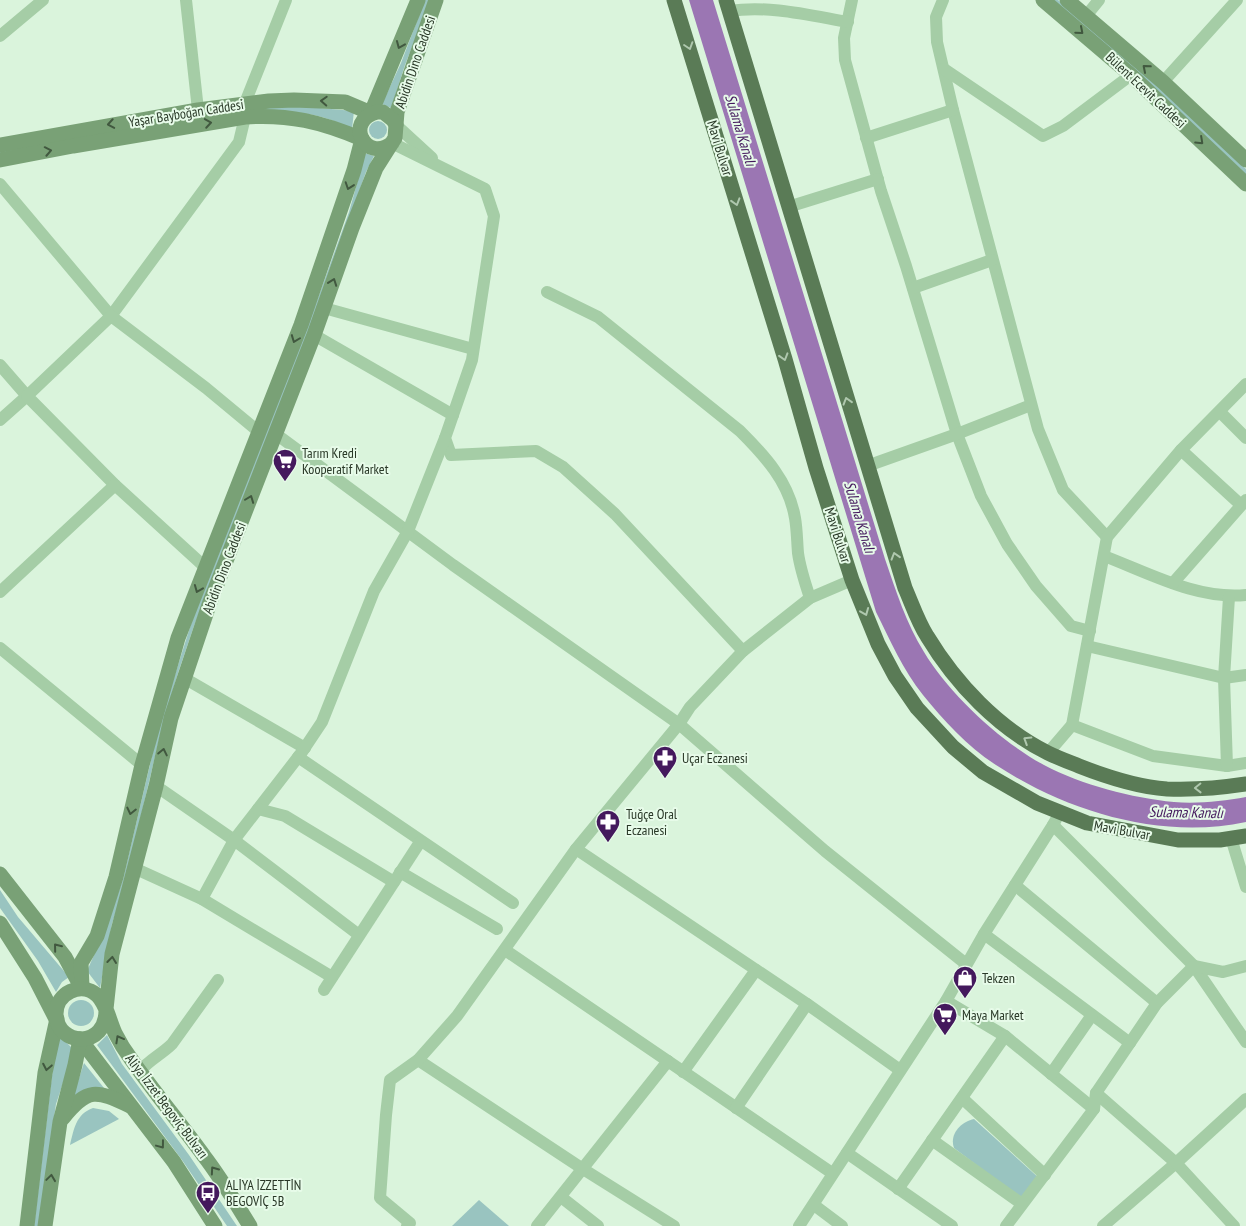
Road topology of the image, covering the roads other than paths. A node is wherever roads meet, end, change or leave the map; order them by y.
1 (43, 0) edge
2 (186, 0) edge
3 (286, 0) edge
4 (418, 0) edge
5 (436, 0) edge
6 (674, 0) edge
7 (852, 0) edge
8 (943, 0) edge
9 (1042, 0) edge
10 (1067, 0) edge
11 (1099, 0) edge
12 (1237, 0) edge
13 (768, 4) edge
14 (728, 6) edge
15 (1086, 16) junction
16 (848, 22) junction
17 (0, 36) edge
18 (944, 69) junction
19 (1131, 75) junction
20 (1162, 82) junction
21 (198, 110) junction
22 (245, 110) junction
23 (953, 110) junction
24 (370, 113) junction
25 (396, 125) junction
26 (866, 138) junction
27 (362, 139) junction
28 (392, 143) junction
29 (0, 145) edge
30 (0, 160) edge
31 (1246, 160) edge
32 (443, 168) junction
33 (878, 179) junction
34 (0, 184) edge
35 (1246, 184) edge
36 (788, 207) junction
37 (992, 260) junction
38 (913, 288) junction
39 (547, 292) dead end
40 (324, 308) junction
41 (111, 316) junction
42 (314, 335) junction
43 (473, 349) junction
44 (0, 365) edge
45 (1246, 384) edge
46 (27, 396) junction
47 (1031, 405) junction
48 (1220, 412) junction
49 (453, 415) junction
50 (0, 420) edge
51 (259, 432) junction
52 (276, 434) junction
53 (957, 434) junction
54 (445, 438) junction
55 (1246, 438) edge
56 (1181, 450) junction
57 (867, 466) junction
58 (115, 486) junction
59 (1244, 503) edge
60 (408, 530) junction
61 (1107, 537) junction
62 (1104, 556) junction
63 (206, 568) junction
64 (852, 580) junction
65 (1173, 583) junction
66 (0, 592) edge
67 (1246, 595) edge
68 (1229, 597) junction
69 (810, 598) junction
70 (1090, 631) junction
71 (1087, 646) junction
72 (0, 648) edge
73 (743, 651) junction
74 (1246, 675) edge
75 (184, 678) junction
76 (1224, 678) junction
77 (679, 724) junction
78 (1072, 725) junction
79 (301, 752) junction
80 (1048, 753) junction
81 (1246, 763) edge
82 (142, 765) junction
83 (1227, 766) junction
84 (1246, 784) edge
85 (156, 786) junction
86 (258, 810) junction
87 (1056, 819) junction
88 (1239, 837) edge
89 (234, 840) junction
90 (420, 842) junction
91 (576, 849) junction
92 (134, 868) junction
93 (0, 874) edge
94 (397, 877) junction
95 (1015, 885) junction
96 (1246, 887) edge
97 (202, 899) junction
98 (513, 904) dead end
99 (0, 923) edge
100 (497, 928) dead end
101 (984, 934) junction
102 (359, 935) junction
103 (505, 950) junction
104 (966, 964) junction
105 (1194, 966) junction
106 (1246, 966) edge
107 (756, 970) junction
108 (332, 977) junction
109 (218, 980) dead end
110 (82, 988) junction
111 (324, 990) dead end
112 (946, 1001) junction
113 (1157, 1003) junction
114 (807, 1004) junction
115 (106, 1009) junction
116 (1092, 1015) junction
117 (57, 1019) junction
118 (1004, 1036) junction
119 (80, 1039) junction
120 (1246, 1042) edge
121 (1130, 1043) junction
122 (418, 1060) junction
123 (668, 1061) junction
124 (900, 1070) junction
125 (140, 1071) junction
126 (683, 1072) junction
127 (1051, 1074) junction
128 (1096, 1093) junction
129 (962, 1098) junction
130 (1246, 1099) edge
131 (132, 1106) junction
132 (736, 1108) junction
133 (1094, 1109) junction
134 (60, 1122) junction
135 (932, 1140) junction
136 (848, 1153) junction
137 (1176, 1164) junction
138 (583, 1169) junction
139 (832, 1173) junction
140 (1045, 1175) junction
141 (898, 1190) junction
142 (561, 1197) junction
143 (1022, 1204) junction
144 (814, 1206) junction
145 (410, 1225) edge
146 (27, 1226) edge
147 (45, 1226) edge
148 (216, 1226) edge
149 (250, 1226) edge
150 (537, 1226) edge
151 (598, 1226) edge
152 (674, 1226) edge
153 (799, 1226) edge
154 (842, 1226) edge
155 (952, 1226) edge
156 (1006, 1226) edge
157 (1103, 1226) edge
158 (1234, 1226) edge

1 - 17 street
2 - 21 street
3 - 22 street
4 -> 24 main road, Abidin Dino Caddesi
5 - 25 main road, Abidin Dino Caddesi
6 -> 64 main road, Mavi Bulvar
7 - 16 street
8 - 18 street
9 -> 19 main road, Bülent Ecevit Caddesi
10 - 15 main road, Bülent Ecevit Caddesi
11 - 15 street
12 - 20 street
13 - 14 street
13 - 16 street
14 - 36 main road
20 -> 15 main road, Bülent Ecevit Caddesi
16 - 26 street
18 - 19 street
18 - 23 street
19 -> 35 main road, Bülent Ecevit Caddesi
20 - 31 main road, Bülent Ecevit Caddesi
21 - 22 main road, Yaşar Bayboğan Caddesi
21 -> 29 main road, Yaşar Bayboğan Caddesi
24 -> 22 main road, Yaşar Bayboğan Caddesi
22 - 27 main road, Yaşar Bayboğan Caddesi
30 -> 22 main road, Yaşar Bayboğan Caddesi
22 - 41 street
23 - 26 street
23 - 37 street
24 - 25 main road
24 - 27 main road
25 - 28 main road
25 - 32 street
26 - 33 street
27 - 28 main road
27 -> 51 main road, Abidin Dino Caddesi
28 - 32 street
40 -> 28 main road, Abidin Dino Caddesi
32 - 43 street
33 - 36 street
33 - 38 street
34 - 41 street
57 -> 36 main road
37 - 38 street
37 - 47 street
38 - 53 street
39 - 69 street
40 - 42 main road, Abidin Dino Caddesi
40 - 43 street
41 - 46 street
41 - 51 street
42 - 49 street
42 - 52 main road, Abidin Dino Caddesi
43 - 49 street
44 - 46 street
45 - 48 street
46 - 50 street
46 - 58 street
47 - 53 street
47 - 61 street
48 - 55 street
48 - 56 street
49 - 54 street
51 - 63 main road, Abidin Dino Caddesi
52 - 60 street
75 -> 52 main road, Abidin Dino Caddesi
53 - 57 street
53 - 70 street
54 - 60 street
54 - 73 street
56 - 59 street
56 - 61 street
80 -> 57 main road
58 - 63 street
58 - 66 street
59 - 65 street
60 - 77 street
60 - 79 street
61 - 62 street
62 - 65 street
62 - 70 street
63 -> 82 main road, Abidin Dino Caddesi
64 - 69 street
64 -> 87 main road, Mavi Bulvar
65 - 68 street
67 - 68 street
68 - 76 street
69 - 73 street
70 - 71 street
71 - 76 street
71 - 78 street
72 - 82 street
73 - 77 street
74 - 76 street
75 - 79 street
85 -> 75 main road, Abidin Dino Caddesi
76 - 83 street
77 - 91 street
77 - 104 street
78 - 80 street
78 - 83 street
79 - 86 street
79 - 90 street
84 -> 80 main road
81 - 83 street
82 -> 110 main road, Abidin Dino Caddesi
85 - 89 street
85 - 92 main road, Abidin Dino Caddesi
86 - 89 street
86 - 94 street
87 - 88 main road, Mavi Bulvar
87 - 95 street
87 - 105 street
88 - 96 street
89 - 97 street
89 - 102 street
90 - 94 street
90 - 98 street
91 - 103 street
91 - 107 street
92 - 97 street
115 -> 92 main road, Abidin Dino Caddesi
110 -> 93 main road
94 - 100 street
94 - 102 street
95 - 101 street
95 - 113 street
97 - 108 street
99 - 117 main road
101 - 104 street
101 - 116 street
102 - 108 street
103 - 122 street
103 - 123 street
104 - 112 street
105 - 106 street
105 - 113 street
105 - 120 street
107 - 114 street
107 - 126 street
108 - 111 street
109 - 125 street
110 - 115 main road
110 - 117 main road
112 - 118 street
112 - 124 street
113 - 121 street
114 - 124 street
114 - 132 street
115 - 119 main road
125 -> 115 main road, Aliya İzzet Begoviç Bulvarı
116 - 121 street
116 - 127 street
117 - 119 main road
117 -> 146 main road
118 - 127 street
118 - 129 street
119 - 131 main road, Aliya İzzet Begoviç Bulvarı
119 - 134 main road
121 - 128 street
122 - 138 street
122 - 145 street
123 - 126 street
123 - 138 street
124 - 136 street
149 -> 125 main road, Aliya İzzet Begoviç Bulvarı
126 - 132 street
127 - 133 street
128 - 133 street
128 - 137 street
129 - 135 street
129 - 140 street
130 - 137 street
131 - 134 main road
131 -> 148 main road, Aliya İzzet Begoviç Bulvarı
132 - 139 street
133 - 140 street
147 -> 134 main road
135 - 141 street
135 - 143 street
136 - 139 street
136 - 141 street
137 - 157 street
137 - 158 street
138 - 142 street
138 - 152 street
139 - 144 street
140 - 143 street
141 - 155 street
142 - 150 street
142 - 151 street
143 - 156 street
144 - 153 street
144 - 154 street

